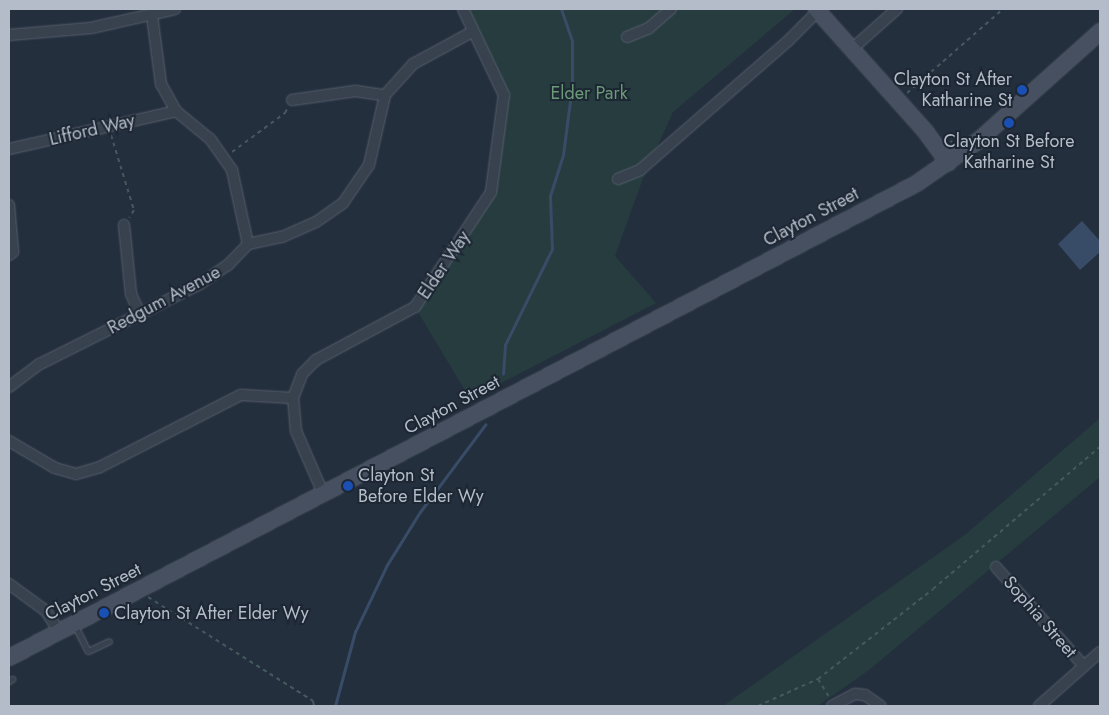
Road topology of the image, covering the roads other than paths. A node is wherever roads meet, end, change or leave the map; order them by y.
1 (175, 9) edge
2 (463, 9) edge
3 (671, 9) edge
4 (897, 9) edge
5 (817, 10) edge
6 (152, 16) junction
7 (1100, 31) edge
8 (472, 32) junction
9 (9, 35) edge
10 (627, 36) dead end
11 (853, 48) junction
12 (385, 95) junction
13 (292, 100) road end
14 (176, 111) junction
15 (9, 149) edge
16 (948, 159) junction
17 (618, 179) dead end
18 (9, 205) edge
19 (124, 225) road end
20 (248, 244) junction
21 (9, 255) edge
22 (140, 314) junction
23 (9, 387) edge
24 (293, 398) junction
25 (9, 441) edge
26 (323, 493) junction
27 (996, 567) dead end
28 (9, 584) edge
29 (73, 623) junction
30 (58, 630) junction
31 (109, 641) dead end
32 (1100, 652) edge
33 (9, 657) edge
34 (1084, 666) junction
35 (833, 706) edge
36 (881, 706) edge
37 (1039, 706) edge

1 - 6 street
2 - 8 street, Elder Way
3 - 10 street
4 - 11 street
5 - 11 main road
5 - 17 street
6 - 9 street
6 - 14 street
7 - 16 main road, Clayton Street
8 - 12 street
8 - 24 street, Elder Way
11 - 16 main road
12 - 13 street
12 - 20 street
14 - 15 street, Lifford Way
14 - 20 street
16 - 26 main road, Clayton Street
18 - 21 street
19 - 22 street
20 - 22 street, Redgum Avenue
22 - 23 street, Redgum Avenue
24 - 25 street
24 - 26 street, Elder Way
26 - 29 main road, Clayton Street
27 - 34 street, Sophia Street
28 - 30 street
29 - 30 main road, Clayton Street
29 - 31 lane
30 - 33 main road, Clayton Street
32 - 34 street
34 - 37 street
35 - 36 street

